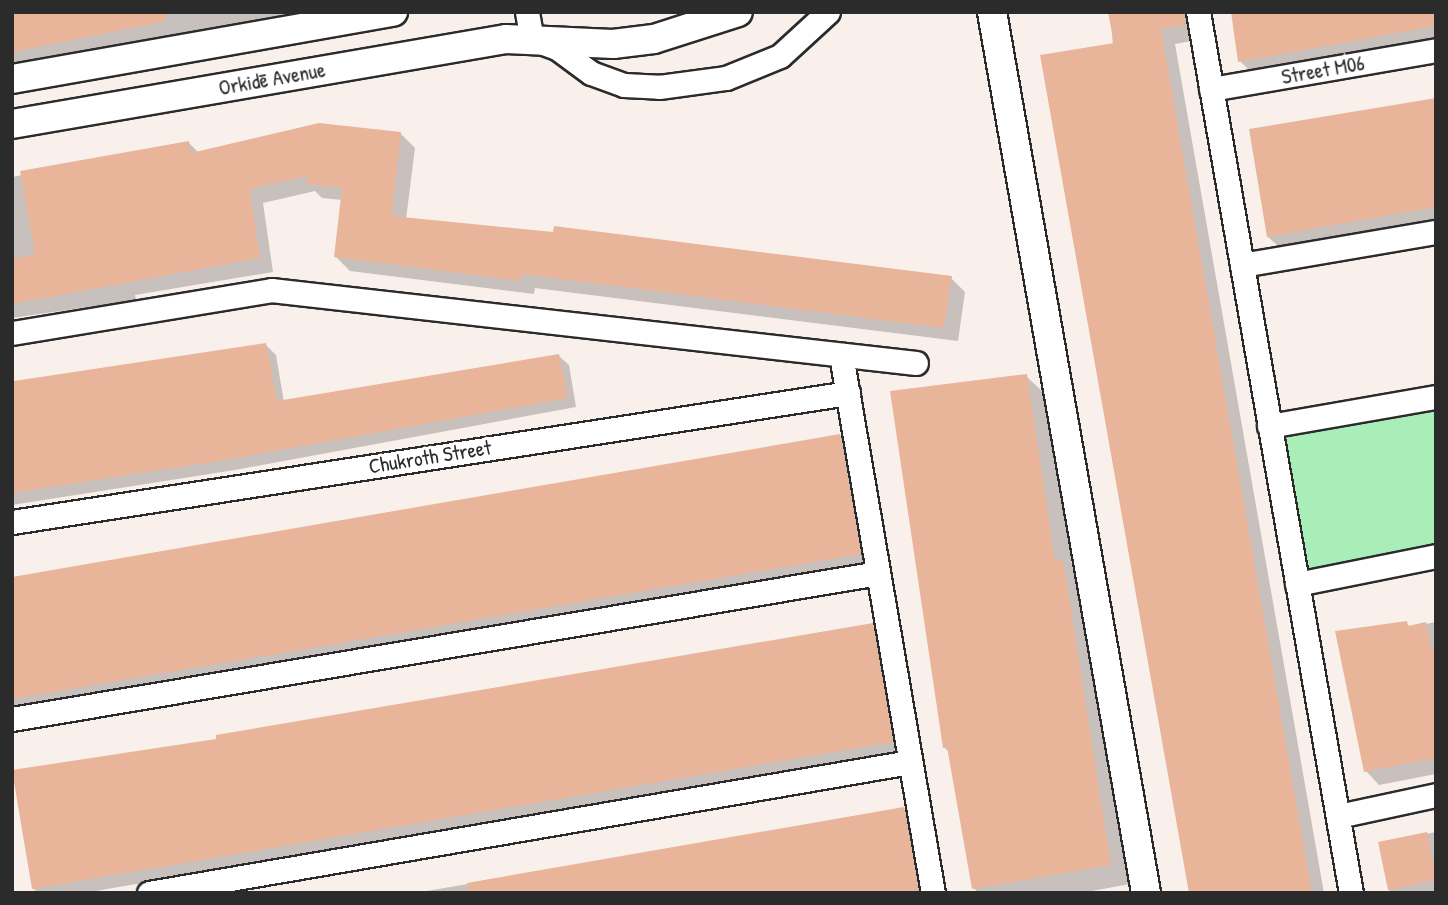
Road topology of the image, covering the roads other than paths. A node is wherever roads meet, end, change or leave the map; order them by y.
1 (393, 12) edge
2 (738, 12) edge
3 (828, 12) edge
4 (992, 12) edge
5 (1198, 12) edge
6 (529, 25) edge
7 (1436, 50) edge
8 (133, 58) junction
9 (12, 79) edge
10 (1211, 89) junction
11 (142, 102) junction
12 (12, 124) edge
13 (1436, 232) edge
14 (1242, 265) junction
15 (12, 333) edge
16 (841, 355) junction
17 (916, 363) dead end
18 (848, 393) junction
19 (1436, 397) edge
20 (1269, 426) junction
21 (12, 522) edge
22 (1436, 555) edge
23 (878, 573) junction
24 (1297, 584) junction
25 (12, 719) edge
26 (910, 762) junction
27 (1436, 796) edge
28 (1338, 816) junction
29 (149, 893) edge
30 (933, 893) edge
31 (1146, 893) edge
32 (1351, 893) edge

1 - 8 street
2 - 6 street, Orkidē Avenue
3 - 6 street, Orkidē Avenue
4 - 31 street
5 - 10 street
6 - 11 street, Orkidē Avenue
7 - 10 street, Street M06
8 - 9 street
8 - 11 street
10 - 14 street
11 - 12 street, Orkidē Avenue
13 - 14 street
14 - 20 street
15 - 16 street
16 - 17 street
16 - 18 street
18 - 21 street, Chukroth Street
18 - 23 street
19 - 20 street
20 - 24 street
22 - 24 street
23 - 25 street
23 - 26 street
24 - 28 street
26 - 29 street
26 - 30 street
27 - 28 street
28 - 32 street

